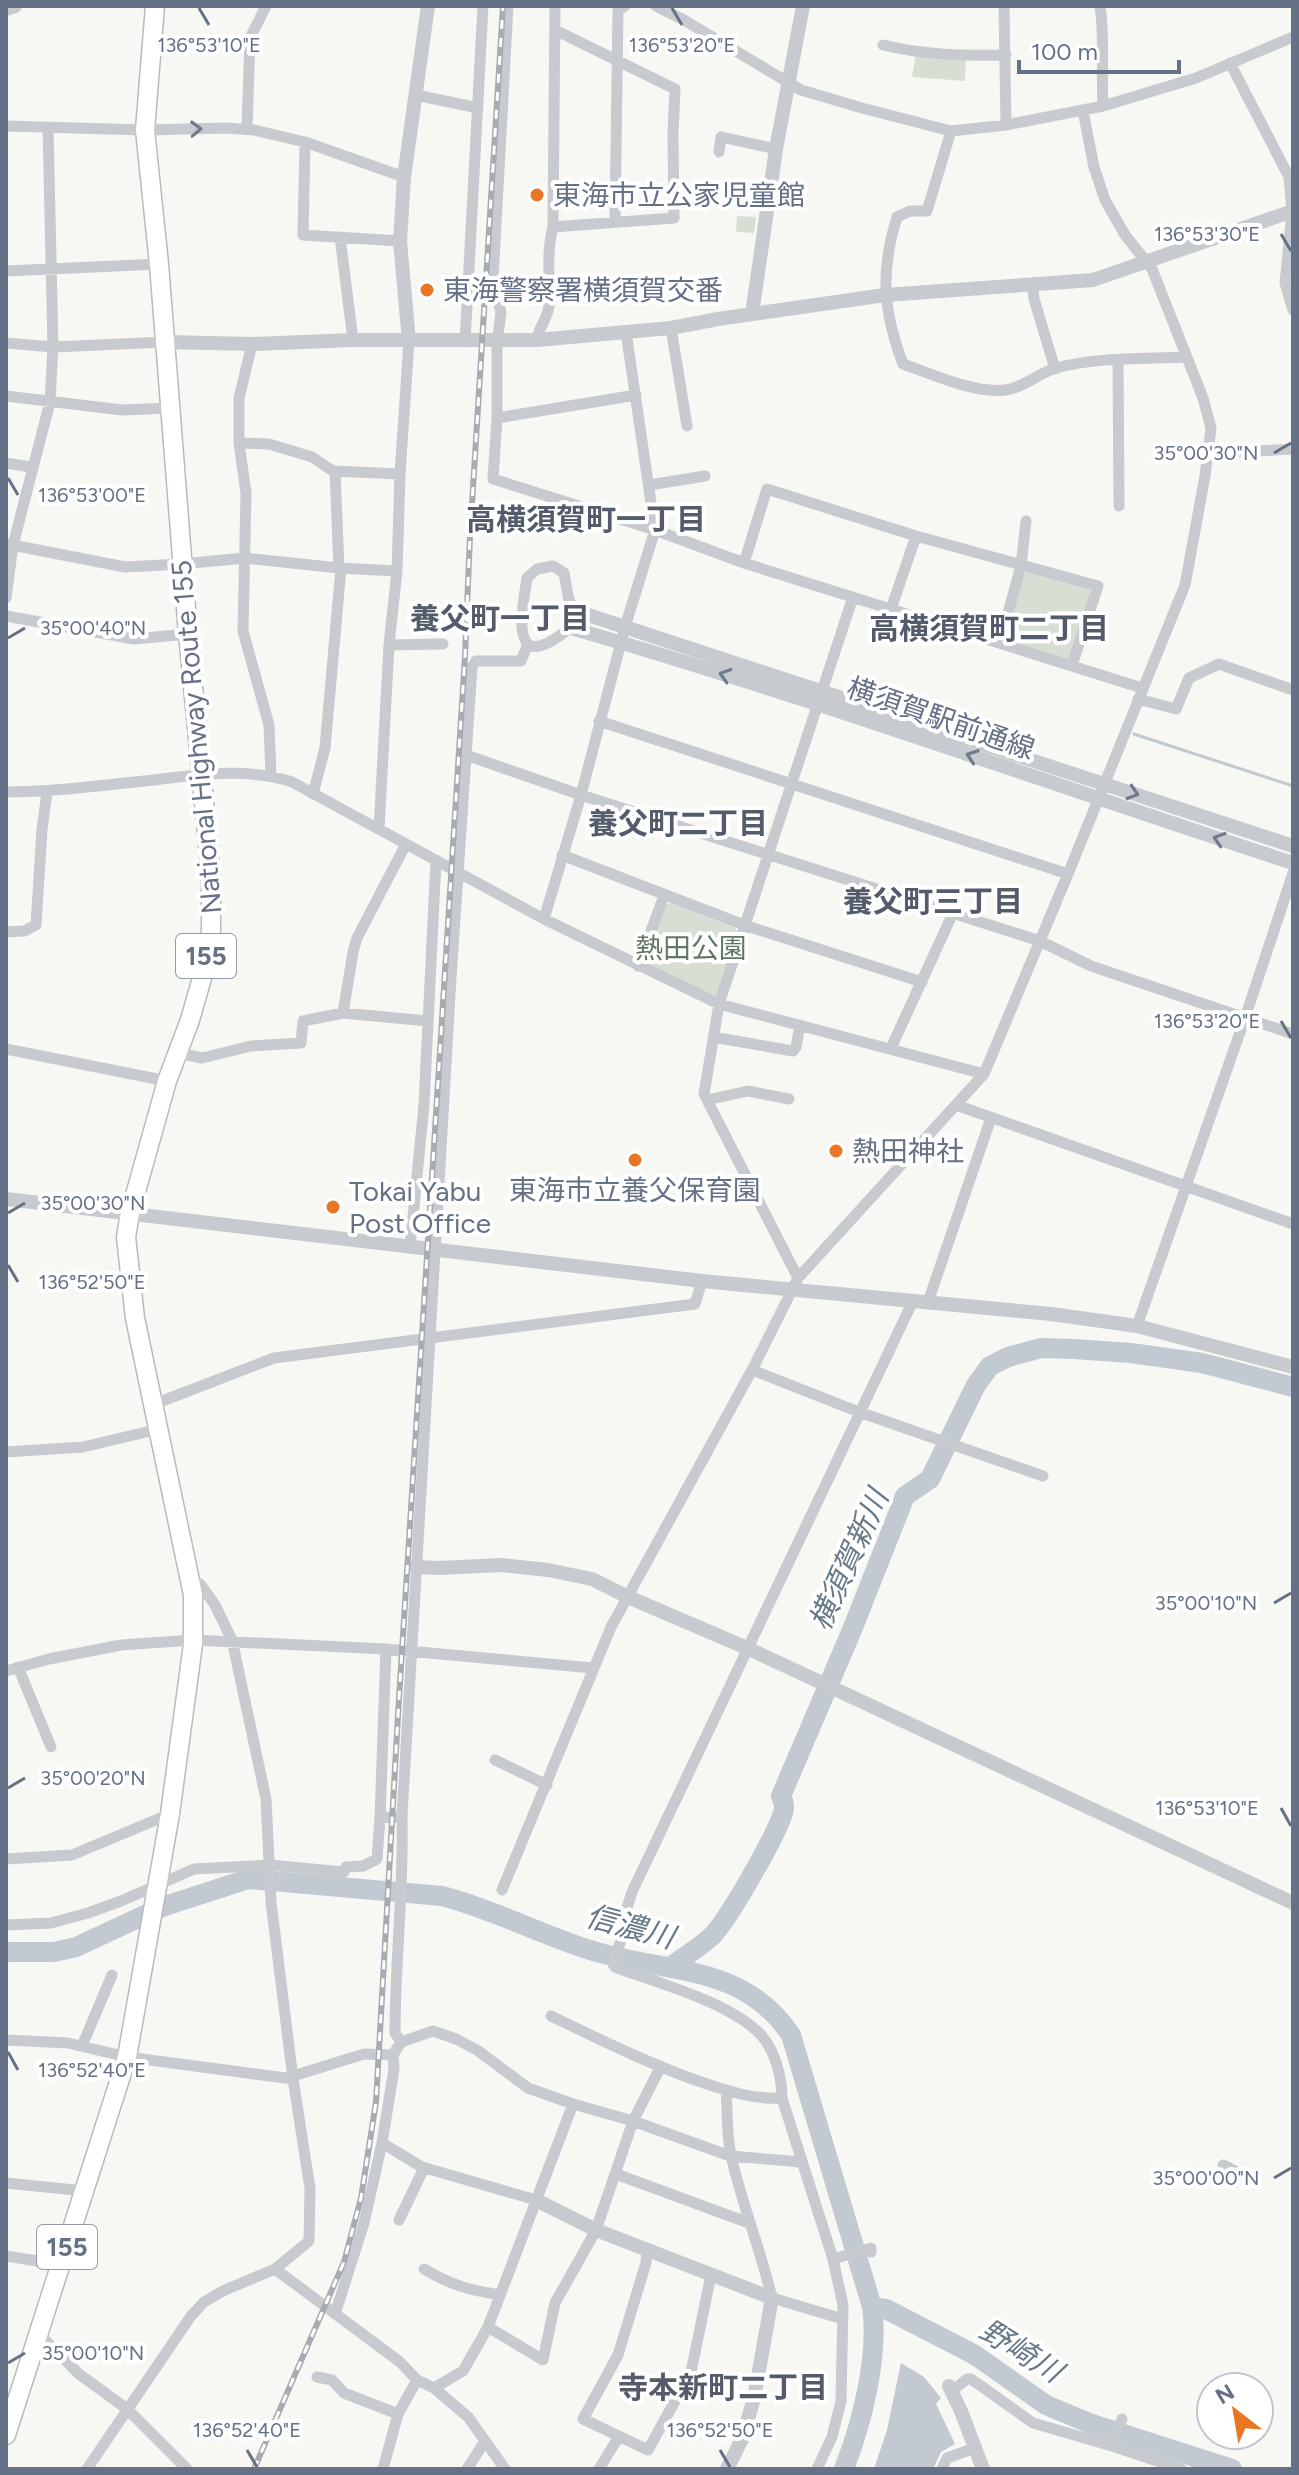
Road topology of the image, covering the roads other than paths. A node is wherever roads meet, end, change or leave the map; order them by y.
1 (14, 6) edge
2 (155, 6) edge
3 (266, 6) edge
4 (428, 6) edge
5 (483, 6) edge
6 (508, 6) edge
7 (555, 6) edge
8 (625, 6) edge
9 (656, 6) edge
10 (803, 6) edge
11 (1004, 6) edge
12 (1100, 6) edge
13 (6, 9) edge
14 (555, 30) junction
15 (1293, 37) edge
16 (883, 45) dead end
17 (1006, 55) junction
18 (616, 60) junction
19 (1230, 63) junction
20 (789, 83) junction
21 (416, 95) junction
22 (1103, 106) junction
23 (478, 108) junction
24 (1083, 111) junction
25 (1006, 125) junction
26 (6, 126) edge
27 (48, 128) junction
28 (247, 129) junction
29 (145, 130) junction
30 (951, 131) junction
31 (305, 142) junction
32 (776, 149) junction
33 (719, 152) dead end
34 (404, 177) junction
35 (1292, 212) edge
36 (615, 222) junction
37 (553, 227) junction
38 (340, 237) junction
39 (400, 241) junction
40 (1146, 263) junction
41 (159, 264) junction
42 (51, 269) junction
43 (6, 271) edge
44 (1032, 284) junction
45 (885, 295) junction
46 (1293, 310) edge
47 (752, 314) junction
48 (671, 328) junction
49 (626, 332) junction
50 (353, 340) junction
51 (537, 340) junction
52 (409, 341) junction
53 (166, 342) junction
54 (465, 342) junction
55 (497, 342) junction
56 (6, 343) edge
57 (252, 344) junction
58 (53, 347) junction
59 (1186, 357) junction
60 (1118, 361) junction
61 (1055, 369) junction
62 (636, 395) junction
63 (6, 396) edge
64 (50, 402) junction
65 (171, 408) junction
66 (497, 418) junction
67 (687, 426) dead end
68 (1211, 428) junction
69 (239, 443) junction
70 (1293, 449) edge
71 (1208, 450) junction
72 (1224, 450) junction
73 (6, 463) edge
74 (31, 467) junction
75 (335, 471) junction
76 (400, 474) junction
77 (705, 476) dead end
78 (649, 485) junction
79 (1119, 506) dead end
80 (1026, 521) dead end
81 (655, 530) junction
82 (916, 536) junction
83 (9, 544) edge
84 (245, 558) junction
85 (744, 563) junction
86 (182, 564) junction
87 (1021, 566) junction
88 (340, 568) junction
89 (397, 571) junction
90 (853, 597) junction
91 (6, 598) edge
92 (891, 609) junction
93 (579, 612) joint
94 (6, 616) edge
95 (625, 627) junction
96 (571, 628) joint
97 (188, 634) junction
98 (622, 642) junction
99 (1000, 642) junction
100 (443, 644) dead end
101 (528, 644) junction
102 (389, 645) junction
103 (1072, 665) junction
104 (1293, 690) edge
105 (1140, 694) junction
106 (820, 697) junction
107 (599, 721) junction
108 (466, 755) junction
109 (201, 773) junction
110 (271, 775) junction
111 (792, 783) junction
112 (1105, 784) junction
113 (6, 792) edge
114 (47, 792) junction
115 (313, 794) junction
116 (581, 795) junction
117 (1098, 800) junction
118 (379, 829) junction
119 (406, 844) junction
120 (1293, 846) edge
121 (562, 855) junction
122 (768, 855) junction
123 (436, 860) junction
124 (1293, 863) edge
125 (1293, 873) edge
126 (459, 874) junction
127 (1068, 874) junction
128 (664, 896) junction
129 (953, 913) junction
130 (544, 919) junction
131 (744, 925) junction
132 (6, 932) edge
133 (1040, 941) junction
134 (638, 966) junction
135 (922, 982) junction
136 (719, 1004) junction
137 (343, 1013) junction
138 (1245, 1018) junction
139 (428, 1021) junction
140 (800, 1025) junction
141 (1293, 1034) edge
142 (713, 1037) junction
143 (891, 1048) junction
144 (6, 1049) edge
145 (178, 1053) junction
146 (984, 1074) junction
147 (167, 1081) junction
148 (789, 1099) dead end
149 (707, 1100) junction
150 (956, 1105) junction
151 (991, 1118) junction
152 (1185, 1186) junction
153 (6, 1199) edge
154 (130, 1213) junction
155 (1293, 1224) edge
156 (410, 1247) junction
157 (435, 1249) junction
158 (798, 1278) junction
159 (702, 1281) junction
160 (790, 1291) junction
161 (920, 1301) junction
162 (1137, 1326) junction
163 (431, 1338) junction
164 (1293, 1367) edge
165 (752, 1370) junction
166 (152, 1405) junction
167 (859, 1412) junction
168 (159, 1429) junction
169 (6, 1452) edge
170 (1043, 1476) dead end
171 (416, 1567) junction
172 (190, 1581) junction
173 (628, 1597) junction
174 (193, 1640) junction
175 (232, 1640) junction
176 (747, 1648) junction
177 (386, 1649) junction
178 (411, 1651) junction
179 (593, 1668) junction
180 (12, 1669) edge
181 (51, 1747) dead end
182 (495, 1760) dead end
183 (547, 1785) junction
184 (170, 1814) junction
185 (402, 1816) junction
186 (380, 1818) junction
187 (6, 1859) edge
188 (270, 1868) junction
189 (158, 1886) junction
190 (502, 1890) dead end
191 (1293, 1903) edge
192 (6, 1925) edge
193 (112, 1975) dead end
194 (551, 2016) dead end
195 (6, 2040) edge
196 (401, 2042) junction
197 (82, 2046) junction
198 (393, 2055) junction
199 (127, 2057) junction
200 (660, 2068) junction
201 (293, 2078) junction
202 (726, 2091) junction
203 (782, 2098) junction
204 (573, 2104) junction
205 (633, 2121) junction
206 (382, 2143) junction
207 (730, 2156) junction
208 (802, 2162) junction
209 (1223, 2165) dead end
210 (424, 2168) junction
211 (616, 2174) junction
212 (1243, 2175) dead end
213 (6, 2183) edge
214 (85, 2191) junction
215 (536, 2200) junction
216 (399, 2220) dead end
217 (749, 2223) junction
218 (596, 2230) junction
219 (647, 2249) junction
220 (868, 2251) dead end
221 (6, 2256) edge
222 (839, 2257) junction
223 (62, 2265) junction
224 (275, 2269) junction
225 (424, 2269) dead end
226 (711, 2275) junction
227 (500, 2295) junction
228 (772, 2298) junction
229 (335, 2314) junction
230 (843, 2319) junction
231 (488, 2327) junction
232 (39, 2334) junction
233 (317, 2377) dead end
234 (417, 2380) junction
235 (434, 2388) junction
236 (950, 2389) joint
237 (127, 2409) junction
238 (398, 2414) junction
239 (1122, 2419) dead end
240 (6, 2435) edge
241 (618, 2438) junction
242 (485, 2441) junction
243 (1112, 2446) junction
244 (975, 2448) junction
245 (87, 2469) edge
246 (187, 2469) edge
247 (383, 2469) edge
248 (467, 2469) edge
249 (505, 2469) edge
250 (599, 2469) edge
251 (727, 2469) edge
252 (817, 2469) edge
253 (942, 2469) edge
254 (983, 2469) edge
255 (1181, 2469) edge

1 - 13 street
2 - 29 highway, National Highway Route 155 / 155
3 - 28 street
4 - 21 street
5 - 23 street
6 - 55 street
7 - 14 street
8 - 18 street
9 - 20 street
10 - 20 street
11 - 17 street
12 - 22 street
14 - 18 street
14 - 37 street
15 - 19 street
16 - 17 street
17 - 25 street
18 - 36 street
18 - 36 street
19 - 22 street
19 - 35 street
20 - 30 street
20 - 32 street
21 - 23 street
21 - 34 street
22 - 24 street
23 - 54 street
24 - 25 street
24 - 40 street
25 - 30 street
26 - 27 street
27 - 29 street
27 - 42 street
29 -> 28 street
28 - 31 street
29 - 41 highway, National Highway Route 155 / 155
30 - 45 street
31 - 34 street
31 - 38 street
32 - 33 street
32 - 47 street
34 - 39 street
35 - 40 street
35 - 46 street
36 - 37 street
37 - 51 street
38 - 39 street
38 - 50 street
39 - 52 street
40 - 44 street
40 - 59 street
41 - 42 street
41 - 53 highway, National Highway Route 155 / 155
42 - 43 street
42 - 58 street
44 - 45 street
44 - 61 street
45 - 47 street
45 - 61 street
47 - 48 street
48 - 49 street
48 - 67 street
49 - 51 street
49 - 62 street
50 - 52 street
50 - 57 street
51 - 55 street
52 - 54 street
52 - 76 street
53 - 57 street
53 - 58 street
53 - 65 highway, National Highway Route 155 / 155
54 - 55 street
55 - 66 street
56 - 58 street
57 - 69 street
58 - 64 street
59 - 60 street
59 - 68 street
60 - 61 street
60 - 79 street
62 - 66 street
62 - 78 street
63 - 64 street
64 - 65 street
64 - 74 street
65 - 86 highway, National Highway Route 155 / 155
66 - 81 street
68 - 71 street
68 - 72 street
69 - 75 street
69 - 84 street
70 - 72 street
71 - 72 street
71 - 105 street
73 - 74 street
74 - 83 street
75 - 76 street
75 - 88 street
76 - 89 street
77 - 78 street
78 - 81 street
80 - 87 street
81 - 85 street
81 - 95 street
82 - 85 street
82 - 87 street
82 - 92 street
83 - 86 street
83 - 91 street
84 - 86 street
84 - 88 street
84 - 110 street
85 - 90 street
86 - 97 highway, National Highway Route 155 / 155
87 - 99 street
87 - 103 street
88 - 89 street
88 - 115 street
89 - 102 street
90 - 92 street
90 - 106 street
92 - 99 street
93 - 95 street, 横須賀駅前通線
93 - 101 street
94 - 97 street
95 - 98 street
95 - 106 street, 横須賀駅前通線
96 - 98 street, 横須賀駅前通線
96 - 101 street
97 - 109 highway, National Highway Route 155 / 155
106 -> 98 street, 横須賀駅前通線
98 - 107 street
99 - 103 street
100 - 102 street
101 - 108 street
102 - 118 street
103 - 105 street
104 - 105 street
105 - 112 street
106 - 111 street
106 - 112 street, 横須賀駅前通線
117 -> 106 street, 横須賀駅前通線
107 - 111 street
107 - 116 street
108 - 116 street
108 - 126 street
109 - 110 street
109 - 114 street
109 - 145 highway, National Highway Route 155 / 155
110 - 115 street
111 - 122 street
111 - 127 street
112 - 117 street
112 -> 120 street, 横須賀駅前通線
113 - 114 street
114 - 132 street
115 - 118 street
116 - 121 street
116 - 122 street
124 -> 117 street, 横須賀駅前通線
117 - 127 street
118 - 119 street
119 - 123 street
119 - 137 street
121 - 128 street
121 - 130 street
122 - 129 street
122 - 131 street
123 - 126 street
123 - 139 street
125 - 138 street
126 - 130 street
126 - 157 street
127 - 133 street
128 - 131 street
128 - 134 street
129 - 133 street
129 - 135 street
130 - 134 street
131 - 135 street
131 - 136 street
133 - 138 street
133 - 146 street
134 - 136 street
135 - 143 street
136 - 140 street
136 - 142 street
137 - 139 street
137 - 145 street
138 - 141 street
138 - 152 street
139 - 156 street
140 - 142 street
140 - 143 street
142 - 149 street
143 - 146 street
144 - 147 street
145 - 147 highway, National Highway Route 155 / 155
146 - 150 street
147 - 154 highway, National Highway Route 155 / 155
148 - 149 street
149 - 158 street
150 - 151 street
150 - 158 street
151 - 152 street
151 - 161 street
152 - 155 street
152 - 162 street
153 - 154 street
154 - 156 street
154 - 166 highway, National Highway Route 155 / 155
156 - 157 street
157 - 159 street
157 - 163 street
158 - 160 street
159 - 160 street
159 - 163 street
160 - 161 street
160 - 165 street
161 - 162 street
161 - 167 street
162 - 164 street
163 - 166 street
163 - 171 street
165 - 167 street
165 - 173 street
166 - 168 highway, National Highway Route 155 / 155
167 - 170 street
167 - 176 street
168 - 169 street
168 - 172 highway, National Highway Route 155 / 155
171 - 173 street
171 - 178 street
172 - 174 highway, National Highway Route 155 / 155
172 - 175 street
173 - 176 street
173 - 179 street
174 - 175 street
174 - 180 street
174 - 184 highway, National Highway Route 155 / 155
175 - 177 street
175 - 188 street
176 - 191 street
176 - 203 street
177 - 178 street
177 - 186 street
178 - 179 street
178 - 185 street
179 - 183 street
180 - 181 street
182 - 183 street
183 - 190 street
184 - 187 street
184 - 189 highway, National Highway Route 155 / 155
185 - 186 street
185 - 196 street
186 - 188 street
188 - 189 street
188 - 201 street
189 - 192 street
189 - 199 highway, National Highway Route 155 / 155
193 - 197 street
194 - 200 street
195 - 197 street
196 - 198 street
196 - 204 street
197 - 199 street
198 - 201 street
198 - 206 street
199 - 201 street
199 - 214 highway, National Highway Route 155 / 155
200 - 202 street
200 - 205 street
201 - 224 street
202 - 203 street
202 - 207 street
203 - 208 street
204 - 205 street
204 - 215 street
205 - 207 street
205 - 211 street
206 - 210 street
206 - 229 street
207 - 208 street
207 - 217 street
208 - 222 street
209 - 212 street
210 - 215 street
210 - 216 street
211 - 217 street
211 - 218 street
213 - 214 street
214 - 223 highway, National Highway Route 155 / 155
215 - 218 street
215 - 227 street
217 - 228 street
218 - 219 street
218 - 231 street
219 - 226 street
219 - 241 street
220 - 222 street
221 - 223 street
222 - 230 street
223 - 232 highway, National Highway Route 155 / 155
224 - 229 street
224 - 237 street
225 - 227 street
226 - 228 street
226 - 241 street
227 - 231 street
228 - 230 street
228 - 251 street
229 - 234 street
230 - 252 street
231 - 235 street
232 - 237 street
232 - 240 highway, National Highway Route 155 / 155
233 - 238 street
234 - 235 street
234 - 238 street
235 - 242 street
236 - 243 street
236 - 244 street
237 - 245 street
237 - 246 street
238 - 247 street
239 - 243 street
241 - 250 street
242 - 248 street
242 - 249 street
243 - 255 street
244 - 253 street
244 - 254 street

